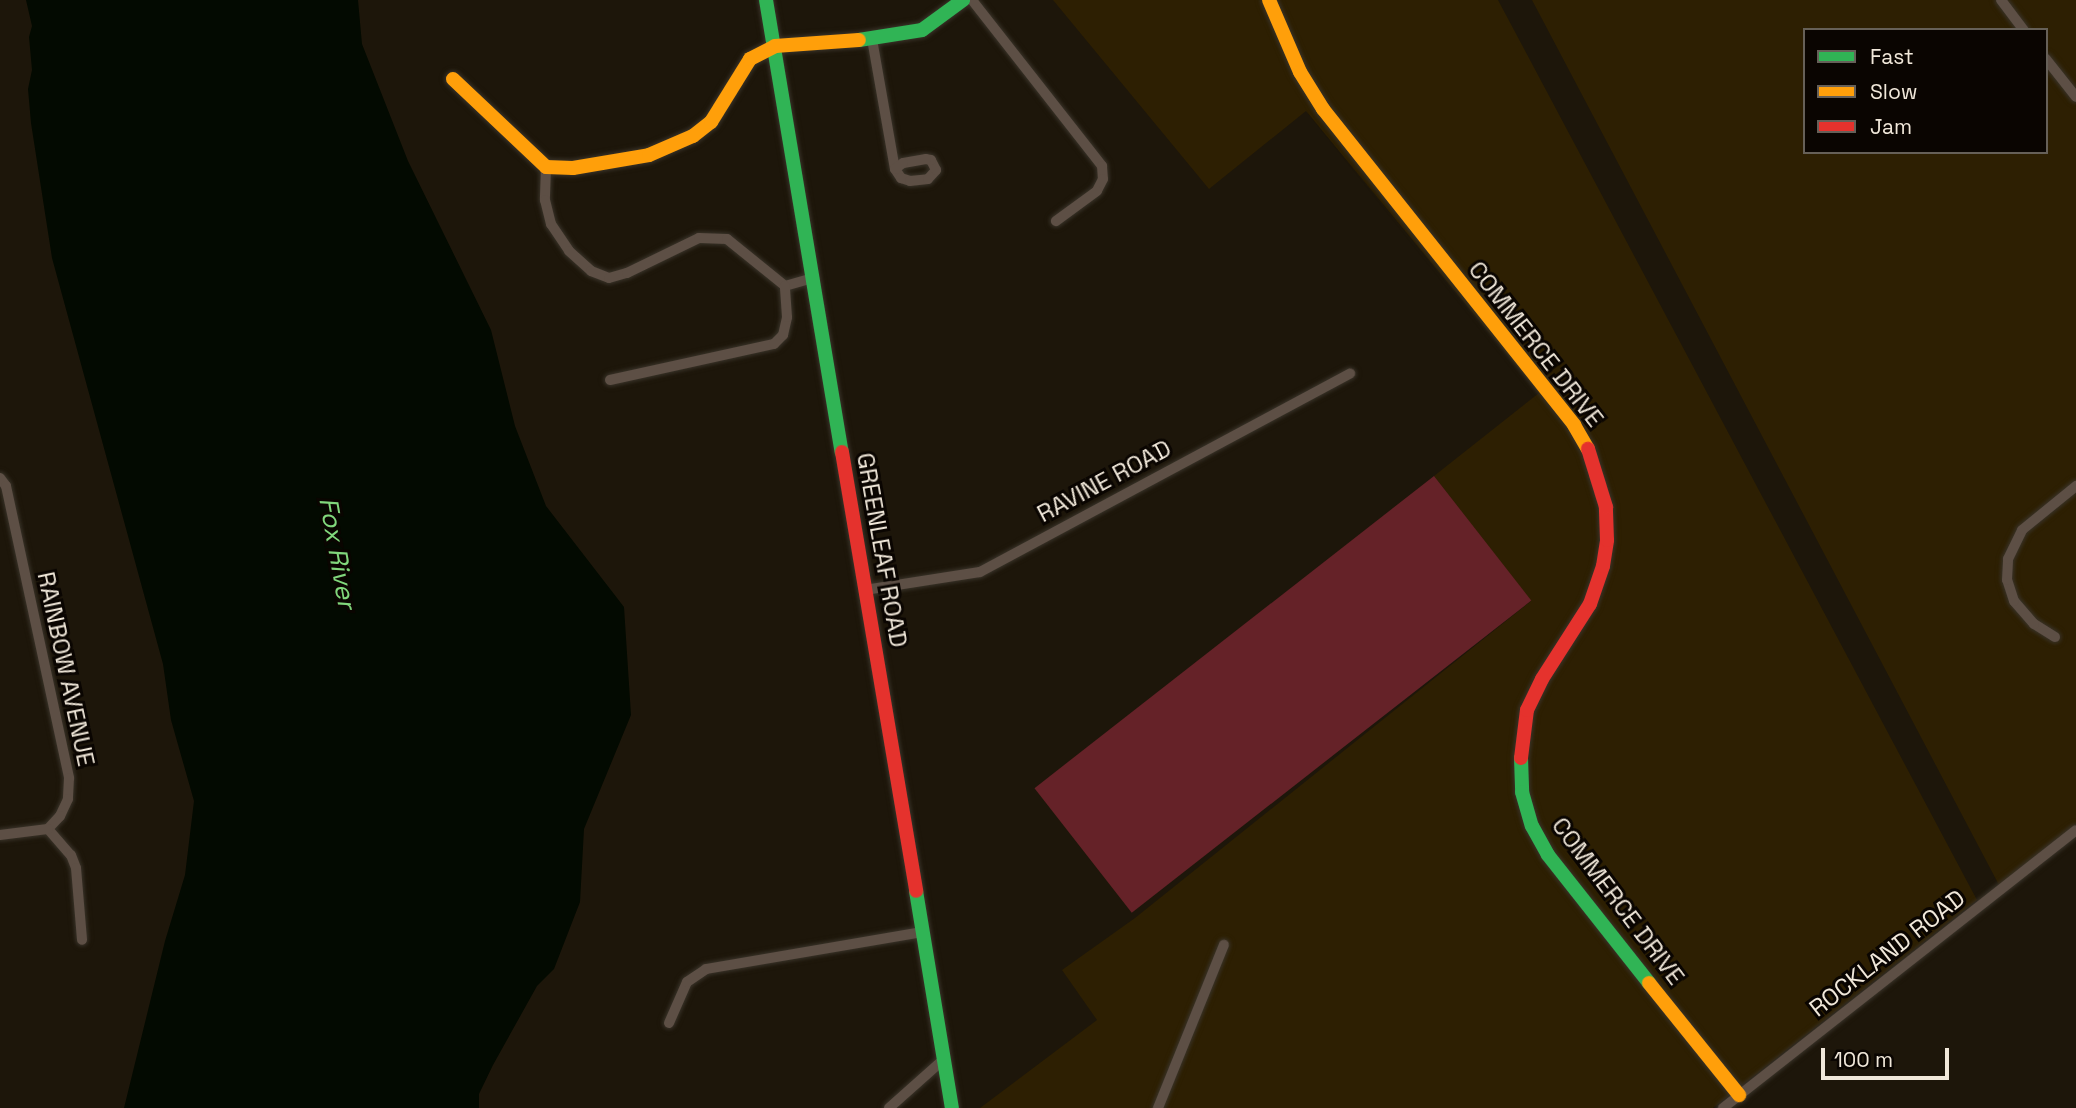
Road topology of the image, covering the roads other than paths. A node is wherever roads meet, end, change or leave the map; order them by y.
1 (766, 0) edge
2 (963, 0) edge
3 (972, 0) edge
4 (1269, 0) edge
5 (2001, 0) edge
6 (2022, 28) edge
7 (872, 39) junction
8 (775, 46) junction
9 (2048, 62) edge
10 (453, 79) dead end
11 (2076, 97) edge
12 (547, 167) junction
13 (895, 169) dead end
14 (1056, 222) dead end
15 (813, 278) junction
16 (785, 286) junction
17 (1350, 374) dead end
18 (610, 380) dead end
19 (0, 478) edge
20 (2076, 486) edge
21 (866, 590) junction
22 (2054, 637) dead end
23 (48, 829) junction
24 (2076, 830) edge
25 (0, 835) edge
26 (922, 932) junction
27 (82, 940) dead end
28 (1224, 945) dead end
29 (669, 1023) dead end
30 (942, 1061) junction
31 (1739, 1095) junction
32 (889, 1108) edge
33 (952, 1108) edge
34 (1158, 1108) edge
35 (1723, 1108) edge

1 - 8 street, GREENLEAF ROAD
2 - 7 street
3 - 14 street
4 - 31 street, COMMERCE DRIVE
5 - 6 street
7 - 8 street
7 - 13 street
8 - 12 street
8 - 15 street, GREENLEAF ROAD
9 - 11 street
10 - 12 street
12 - 16 street
15 - 16 street
15 - 21 street, GREENLEAF ROAD
16 - 18 street
17 - 21 street, RAVINE ROAD
19 - 23 street, RAINBOW AVENUE
20 - 22 street
21 - 26 street, GREENLEAF ROAD
23 - 25 street
23 - 27 street
24 - 31 street, ROCKLAND ROAD
26 - 29 street
26 - 30 street, GREENLEAF ROAD
28 - 34 street
30 - 32 street
30 - 33 street, GREENLEAF ROAD
31 - 35 street, ROCKLAND ROAD

